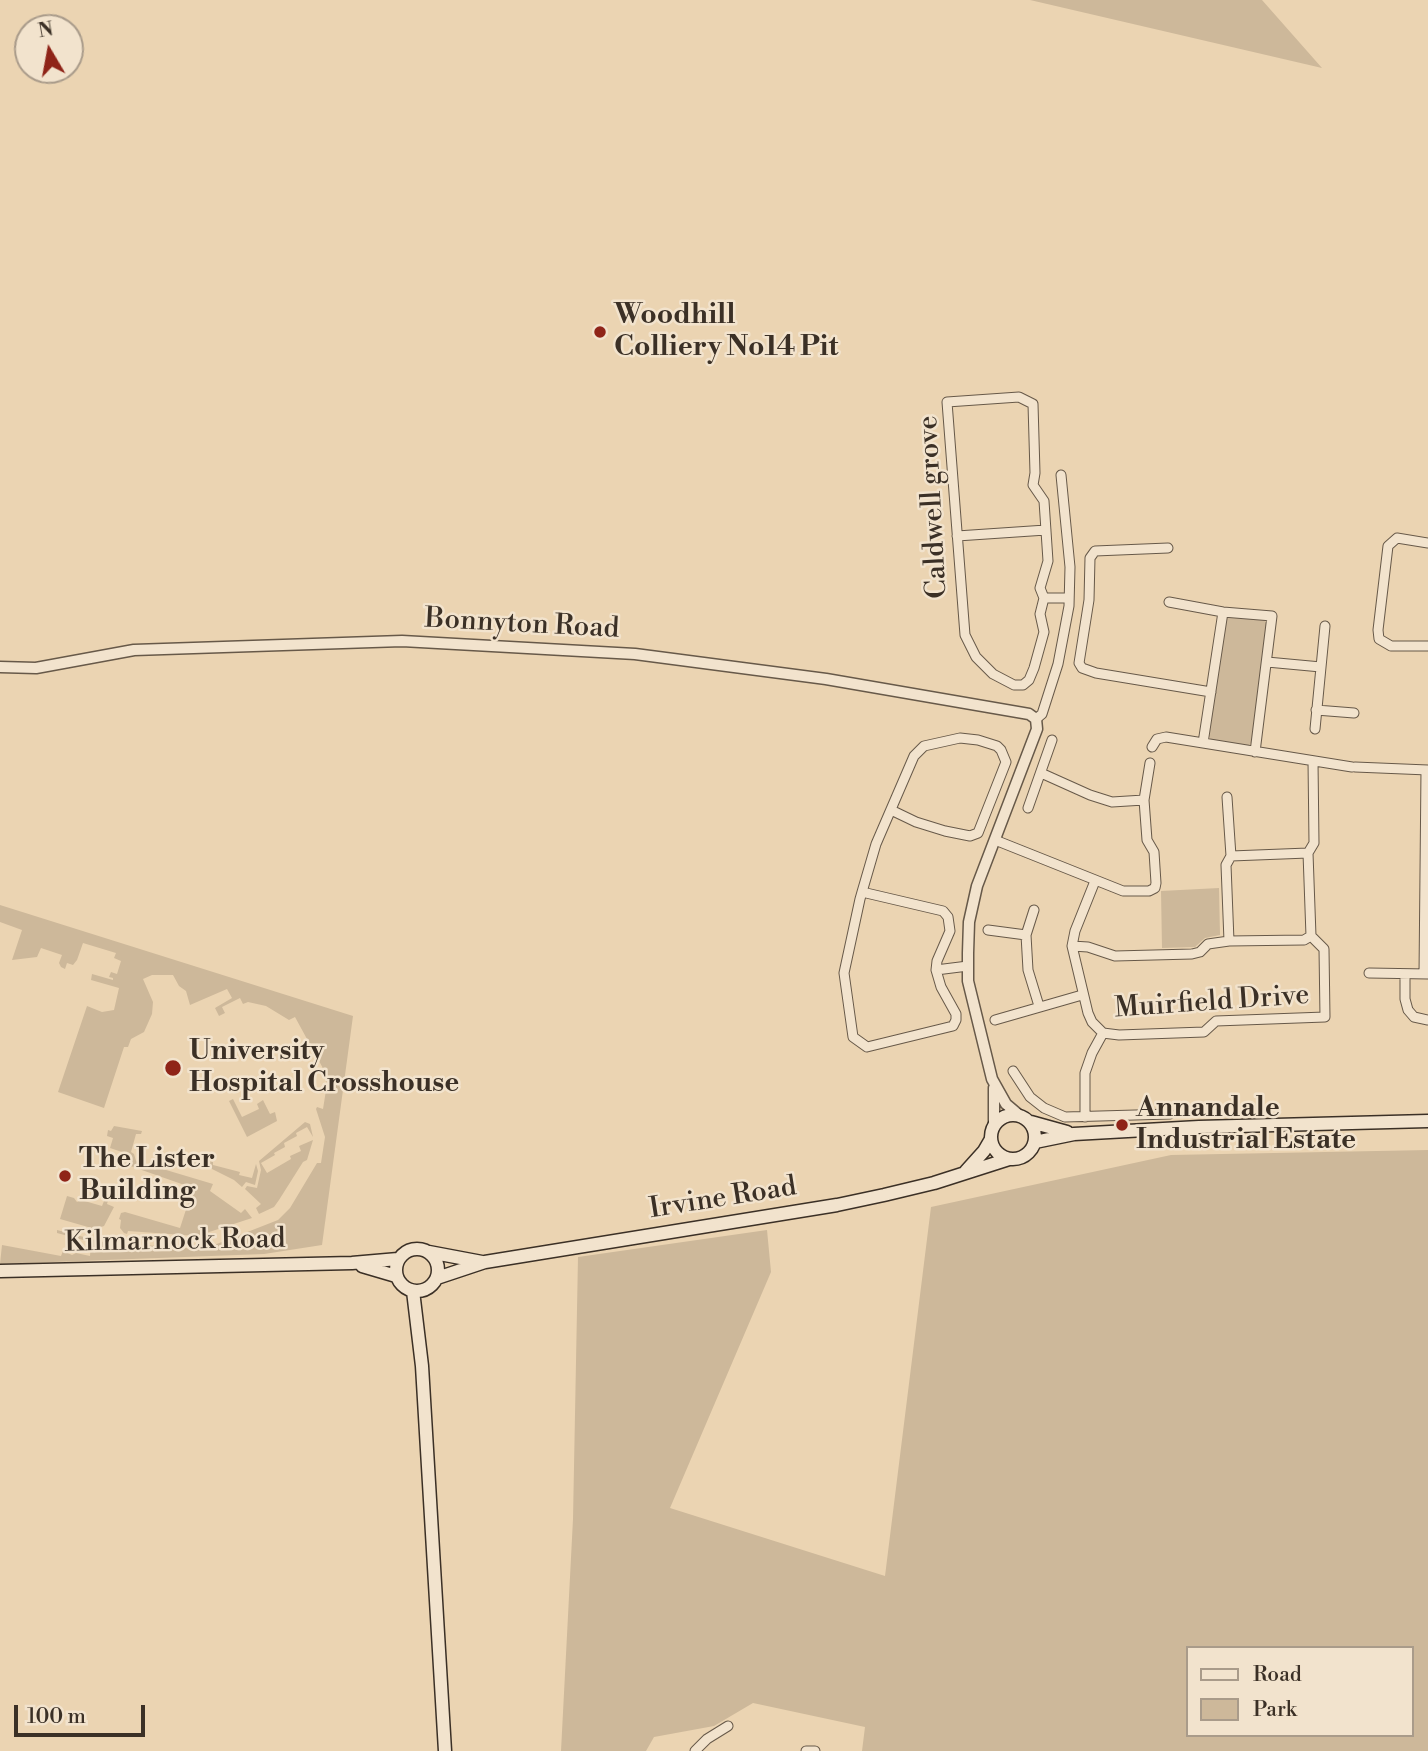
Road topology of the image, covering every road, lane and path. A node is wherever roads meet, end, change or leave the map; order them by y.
1 (1061, 475) dead end
2 (1046, 530) junction
3 (957, 536) junction
4 (1428, 543) edge
5 (1168, 548) dead end
6 (1044, 598) junction
7 (1069, 598) junction
8 (1169, 602) dead end
9 (1223, 612) junction
10 (1325, 626) dead end
11 (1428, 646) edge
12 (1267, 662) junction
13 (0, 667) edge
14 (1321, 667) junction
15 (1211, 692) junction
16 (1317, 710) junction
17 (1353, 713) dead end
18 (1036, 719) junction
19 (1315, 729) dead end
20 (1052, 740) dead end
21 (1203, 743) junction
22 (1152, 747) dead end
23 (1255, 752) junction
24 (1313, 761) junction
25 (1150, 763) dead end
26 (1427, 770) edge
27 (1041, 773) junction
28 (1227, 797) dead end
29 (1144, 800) junction
30 (1028, 808) dead end
31 (891, 810) junction
32 (1214, 814) dead end
33 (1227, 814) junction
34 (995, 840) junction
35 (1308, 853) junction
36 (1231, 856) junction
37 (1095, 881) junction
38 (862, 892) junction
39 (1034, 910) dead end
40 (988, 930) dead end
41 (1026, 934) junction
42 (1311, 936) junction
43 (1229, 941) junction
44 (1072, 946) junction
45 (968, 966) junction
46 (936, 970) junction
47 (1369, 973) dead end
48 (1405, 974) junction
49 (1426, 974) edge
50 (1082, 995) junction
51 (1039, 1006) junction
52 (995, 1020) dead end
53 (1428, 1020) edge
54 (1104, 1033) junction
55 (1013, 1071) dead end
56 (994, 1085) junction
57 (1170, 1114) dead end
58 (1019, 1115) junction
59 (1085, 1117) junction
60 (1428, 1121) edge
61 (1031, 1122) junction
62 (994, 1125) junction
63 (1074, 1133) junction
64 (991, 1139) junction
65 (1035, 1142) junction
66 (1009, 1159) junction
67 (966, 1171) junction
68 (429, 1252) junction
69 (398, 1259) junction
70 (485, 1262) junction
71 (352, 1263) junction
72 (0, 1271) edge
73 (396, 1276) junction
74 (437, 1278) junction
75 (413, 1291) junction
76 (728, 1726) dead end
77 (445, 1751) edge
78 (695, 1751) edge
79 (806, 1751) edge
80 (815, 1751) edge

1 - 7 street
2 - 3 street, Caldwell grove
2 - 3 street, Caldwell grove
2 - 6 street, Caldwell grove
3 - 6 street, Caldwell grove
4 - 11 street
5 - 15 street
6 - 7 street
7 - 18 street
8 - 9 street
9 - 12 street
9 - 15 street
10 - 14 street
12 - 14 street
12 - 23 street
13 - 18 street, Bonnyton Road
14 - 16 street
15 - 21 street
16 - 17 street
16 - 19 street
18 - 34 street
20 - 27 street
21 - 22 street
21 - 23 street
23 - 24 street
24 - 26 street
24 - 35 street, Muirfield Drive
25 - 29 street
26 - 49 street
27 - 29 street
27 - 30 street
28 - 33 street
29 - 37 street
31 - 31 street
31 - 38 street
32 - 33 street
33 - 36 street
34 - 37 street
34 - 45 street
35 - 36 street
35 - 42 street, Muirfield Drive
36 - 43 street
37 - 44 street
38 - 46 street
38 - 46 street
39 - 41 street
40 - 41 street
41 - 51 street
42 - 43 street
42 - 54 street, Muirfield Drive
43 - 44 street
44 - 50 street, Muirfield Drive
45 - 46 street
45 - 56 street
47 - 48 street
48 - 49 street
48 - 53 street
50 - 51 street
50 - 54 street, Muirfield Drive
51 - 52 street
54 - 59 street
55 - 59 street
56 - 58 street
56 - 62 street
57 - 59 street
58 - 61 main road
58 - 62 main road
60 - 63 main road
61 - 63 main road
61 - 65 main road
62 - 64 main road
63 - 65 main road
64 - 66 main road
64 - 67 main road
65 - 66 main road
66 - 67 main road, Irvine Road
67 - 70 main road, Irvine Road
68 - 69 main road
68 - 70 main road, Irvine Road
68 - 74 main road
69 - 71 main road, Kilmarnock Road
69 - 73 main road
70 - 74 main road, Irvine Road
71 - 72 main road, Kilmarnock Road
71 - 73 main road, Kilmarnock Road
73 - 75 main road
74 - 75 main road
75 - 77 main road
76 - 78 street
79 - 80 street

